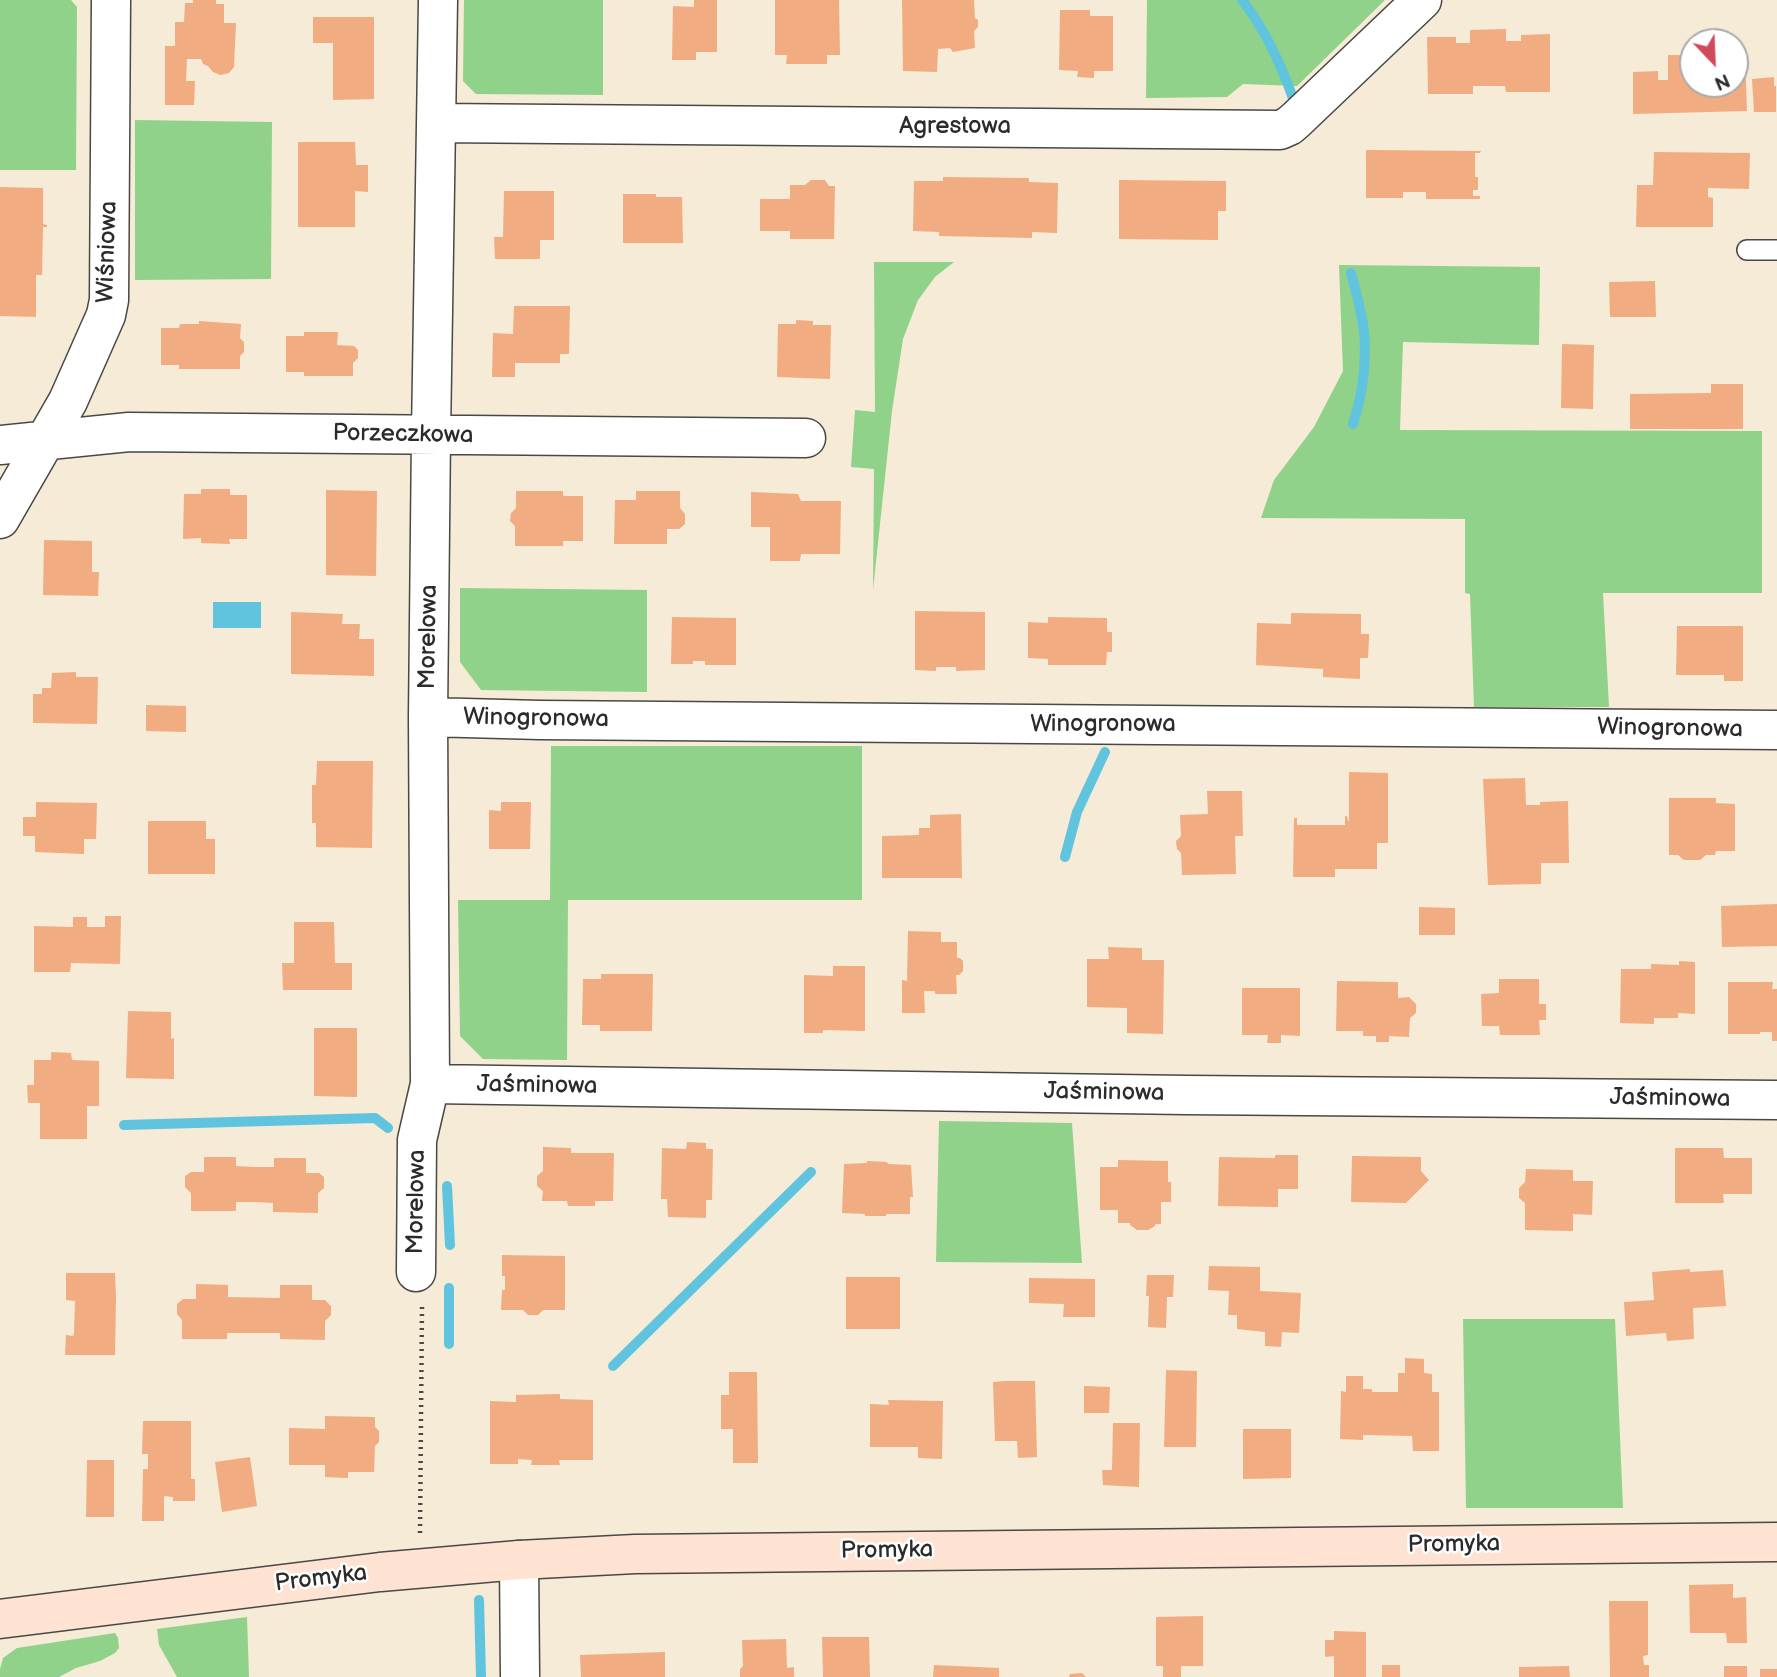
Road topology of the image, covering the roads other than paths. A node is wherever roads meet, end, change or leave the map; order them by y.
1 (111, 0) edge
2 (438, 0) edge
3 (1422, 0) edge
4 (436, 123) junction
5 (1748, 250) dead end
6 (1777, 250) edge
7 (431, 435) junction
8 (806, 438) dead end
9 (44, 441) junction
10 (0, 445) edge
11 (0, 519) edge
12 (428, 717) junction
13 (1777, 730) edge
14 (430, 1084) junction
15 (1777, 1100) edge
16 (416, 1272) road end
17 (1777, 1542) edge
18 (519, 1560) junction
19 (0, 1619) edge
20 (520, 1677) edge

1 - 9 street, Wiśniowa
2 - 4 street, Morelowa
3 - 4 street, Agrestowa
4 - 7 street, Morelowa
5 - 6 lane
7 - 8 street, Porzeczkowa
7 - 9 street, Porzeczkowa
7 - 12 street, Morelowa
9 - 10 street, Porzeczkowa
9 - 11 street, Wiśniowa
12 - 13 street, Winogronowa
12 - 14 street, Morelowa
14 - 15 street, Jaśminowa
14 - 16 street, Morelowa
17 - 18 street, Promyka
18 - 19 street, Promyka
18 - 20 street

